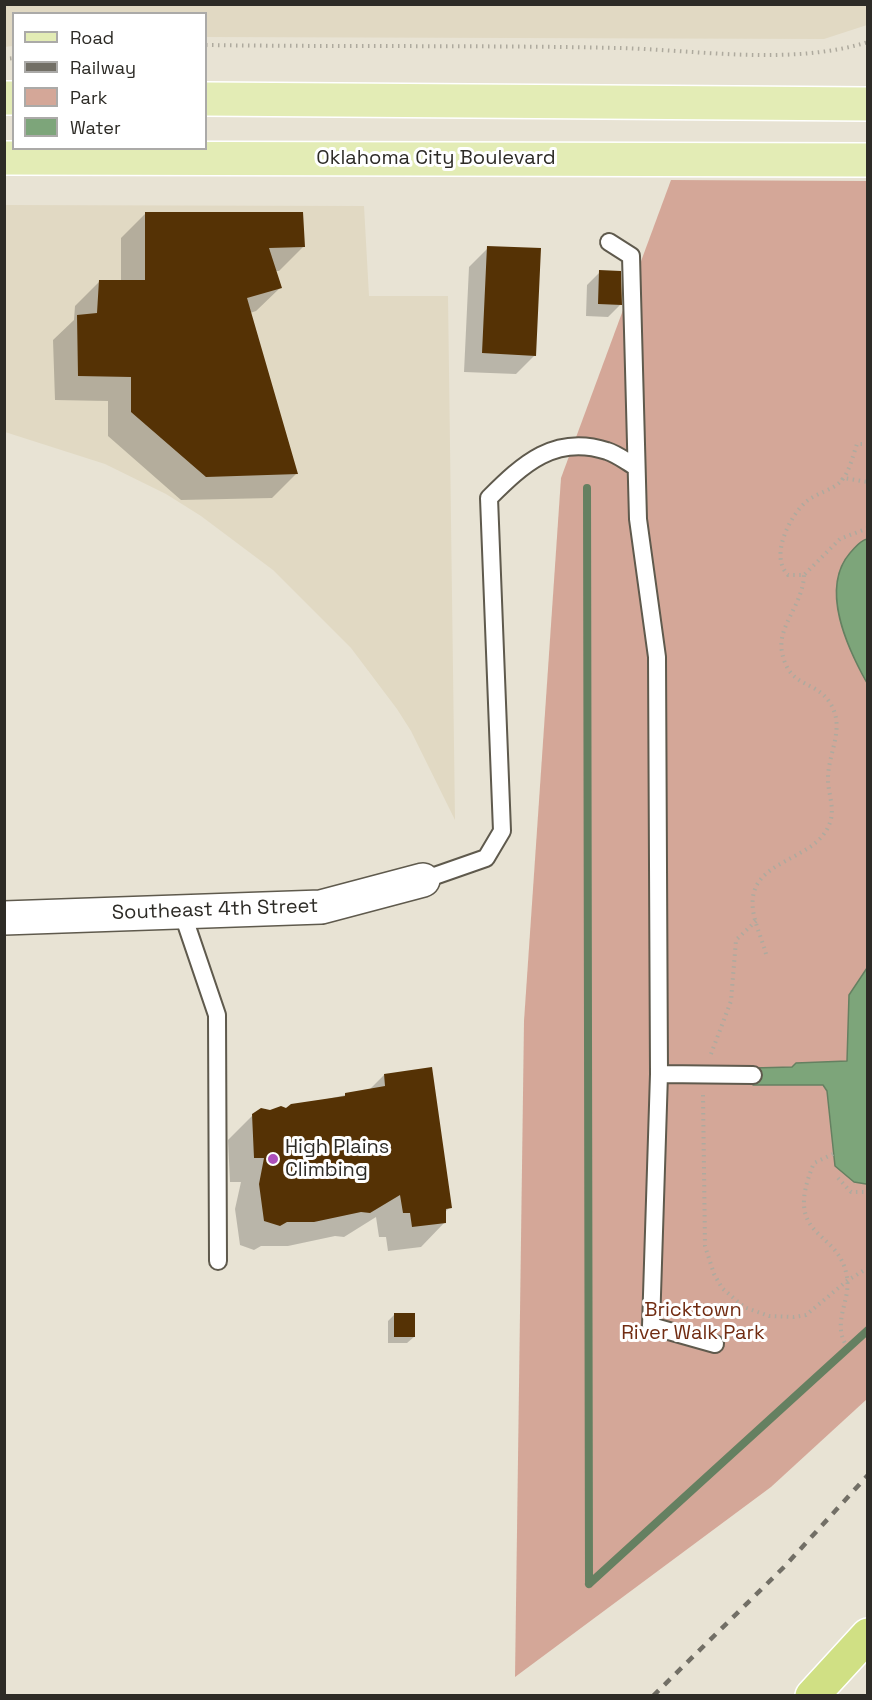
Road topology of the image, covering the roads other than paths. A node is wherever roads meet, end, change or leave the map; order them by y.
1 (207, 99) edge
2 (859, 104) edge
3 (4, 158) edge
4 (860, 160) edge
5 (609, 242) dead end
6 (636, 467) junction
7 (423, 880) joint
8 (182, 912) junction
9 (4, 918) edge
10 (659, 1074) junction
11 (753, 1075) dead end
12 (218, 1261) dead end
13 (715, 1344) dead end
14 (867, 1635) edge
15 (813, 1695) edge

1 - 2 main road
3 - 4 main road, Oklahoma City Boulevard
5 - 6 lane
6 - 7 lane
6 - 10 lane
7 - 8 street, Southeast 4th Street
8 - 9 street, Southeast 4th Street
8 - 12 lane
10 - 11 lane
10 - 13 lane
14 - 15 highway

